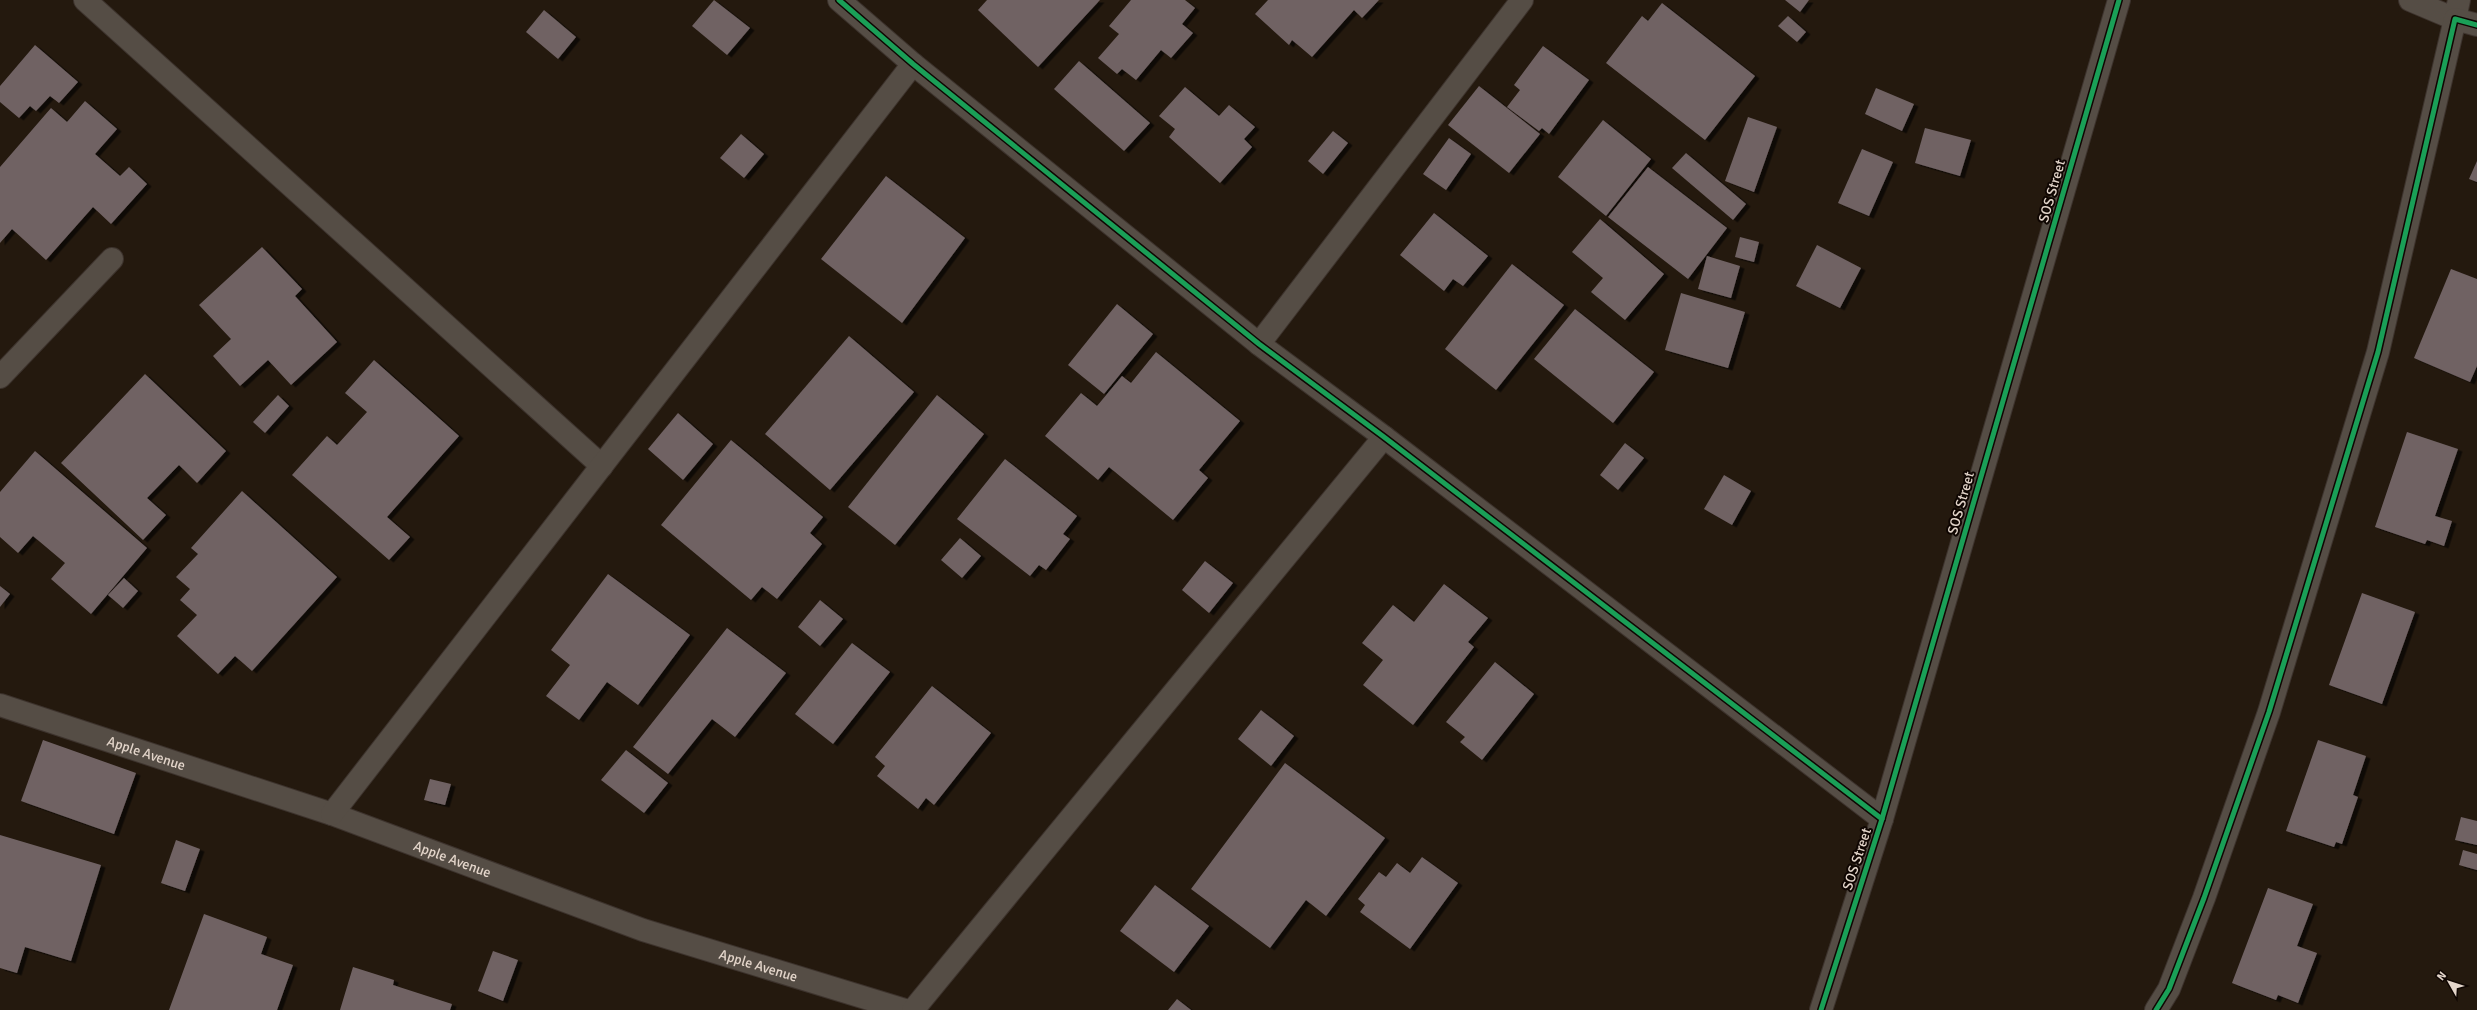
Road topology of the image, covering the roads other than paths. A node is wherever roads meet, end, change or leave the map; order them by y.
1 (85, 0) edge
2 (839, 0) edge
3 (1522, 0) edge
4 (2119, 0) edge
5 (2410, 0) edge
6 (2457, 9) edge
7 (2477, 25) edge
8 (913, 64) junction
9 (112, 259) dead end
10 (1259, 344) junction
11 (0, 378) edge
12 (1384, 437) junction
13 (602, 466) junction
14 (0, 705) edge
15 (332, 814) junction
16 (1882, 819) junction
17 (905, 1010) edge
18 (913, 1010) edge
19 (1821, 1010) edge
20 (2156, 1010) edge

1 - 13 street
2 - 8 street
3 - 10 street
4 - 16 street, SOS Street
5 - 6 street
6 - 7 street
6 - 20 street
8 - 10 street
8 - 13 street
9 - 11 street
10 - 12 street
12 - 16 street
12 - 18 street
13 - 15 street
14 - 15 street, Apple Avenue
15 - 17 street, Apple Avenue
16 - 19 street, SOS Street

